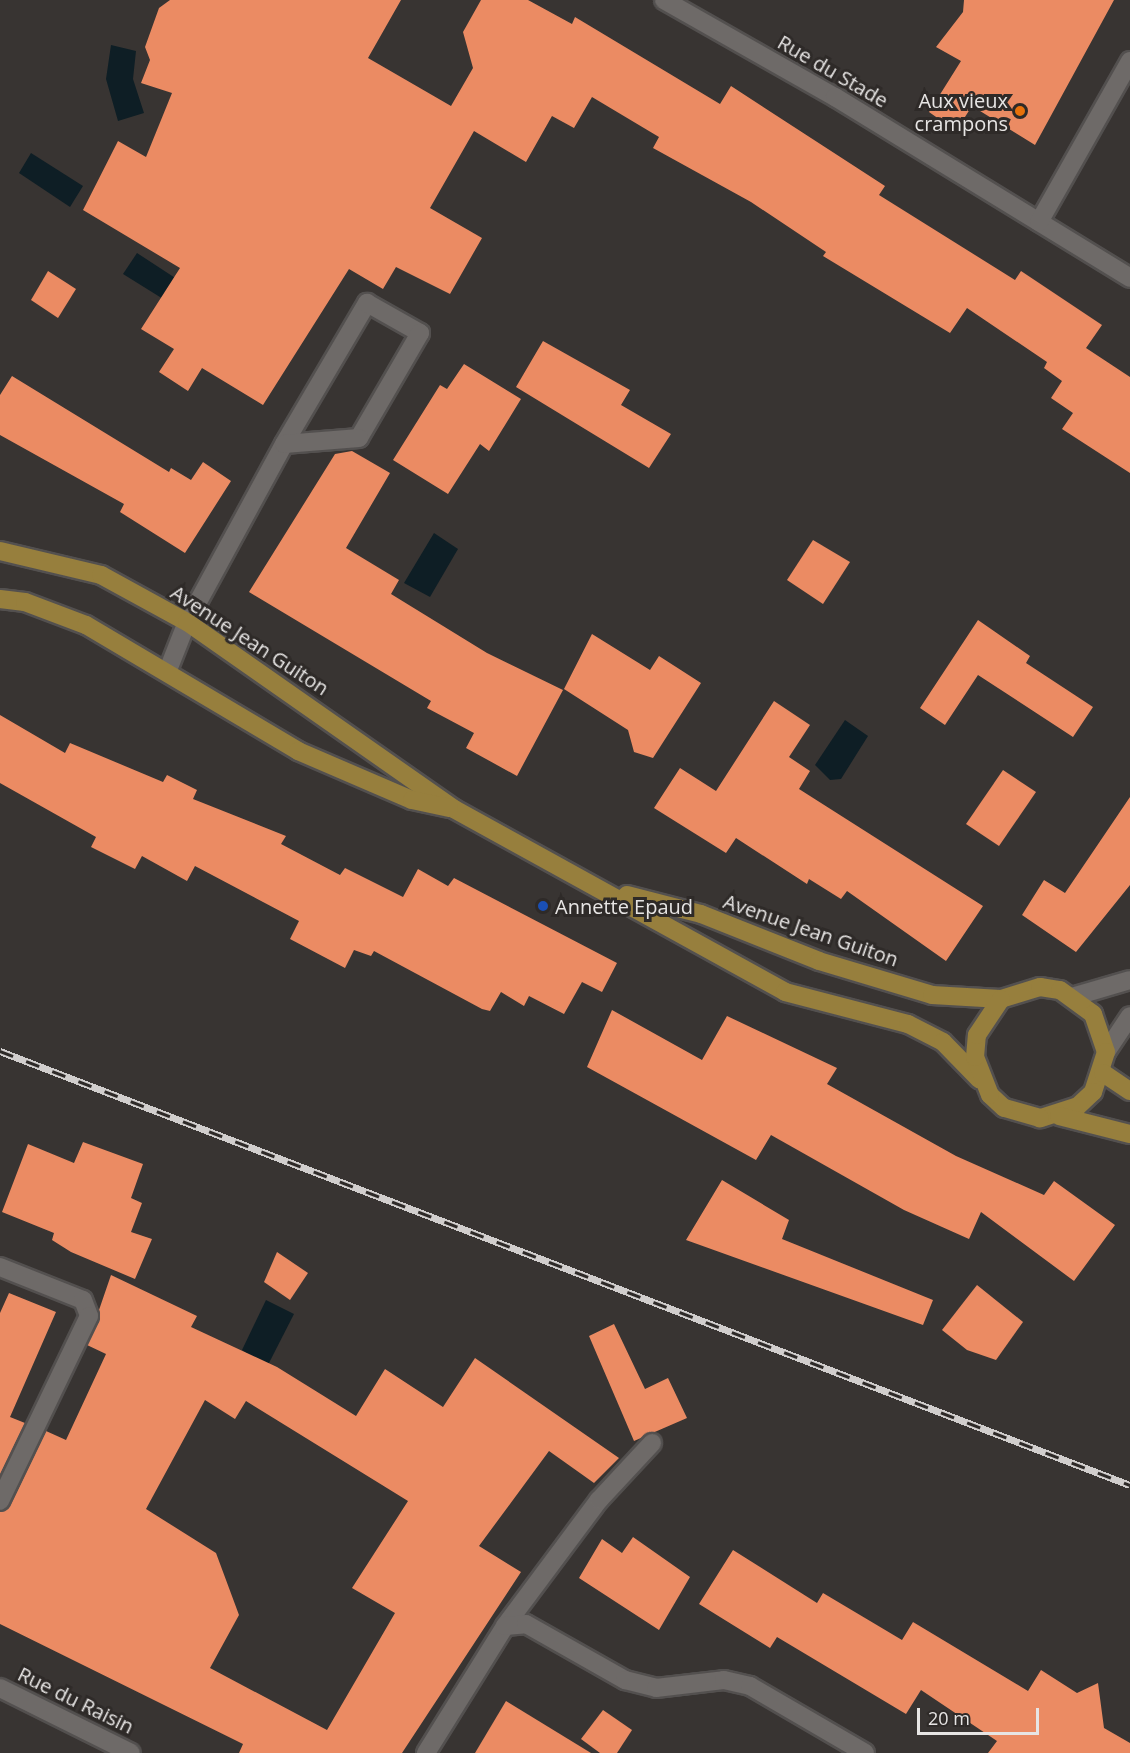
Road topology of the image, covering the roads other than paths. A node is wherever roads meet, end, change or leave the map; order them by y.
1 (664, 0) edge
2 (1130, 61) edge
3 (1039, 222) junction
4 (1129, 276) edge
5 (284, 444) junction
6 (0, 551) edge
7 (0, 599) edge
8 (188, 622) junction
9 (168, 670) junction
10 (454, 809) junction
11 (607, 889) junction
12 (1130, 980) edge
13 (1072, 997) junction
14 (1001, 999) junction
15 (1130, 1016) edge
16 (1106, 1052) junction
17 (1103, 1073) junction
18 (980, 1079) junction
19 (1130, 1091) edge
20 (1059, 1116) junction
21 (1130, 1134) edge
22 (0, 1267) edge
23 (652, 1443) dead end
24 (0, 1501) edge
25 (505, 1626) junction
26 (0, 1688) edge
27 (131, 1753) edge
28 (426, 1753) edge
29 (865, 1753) edge

1 - 3 street, Rue du Stade
2 - 3 street
3 - 4 street, Rue du Stade
5 - 5 street
5 - 8 street
6 - 8 main road, Avenue Jean Guiton
7 - 9 main road, Avenue Jean Guiton
8 - 9 street
8 - 10 main road, Avenue Jean Guiton
9 - 10 main road, Avenue Jean Guiton
10 - 11 main road, Avenue Jean Guiton
11 - 14 main road, Avenue Jean Guiton
11 - 18 main road, Avenue Jean Guiton
12 - 13 street
13 - 14 main road
13 - 16 main road
14 - 18 main road
15 - 16 street
16 - 17 main road
17 - 19 main road
17 - 20 main road
18 - 20 main road
20 - 21 main road
22 - 24 street
23 - 25 street
25 - 28 street
25 - 29 street
26 - 27 street, Rue du Raisin

